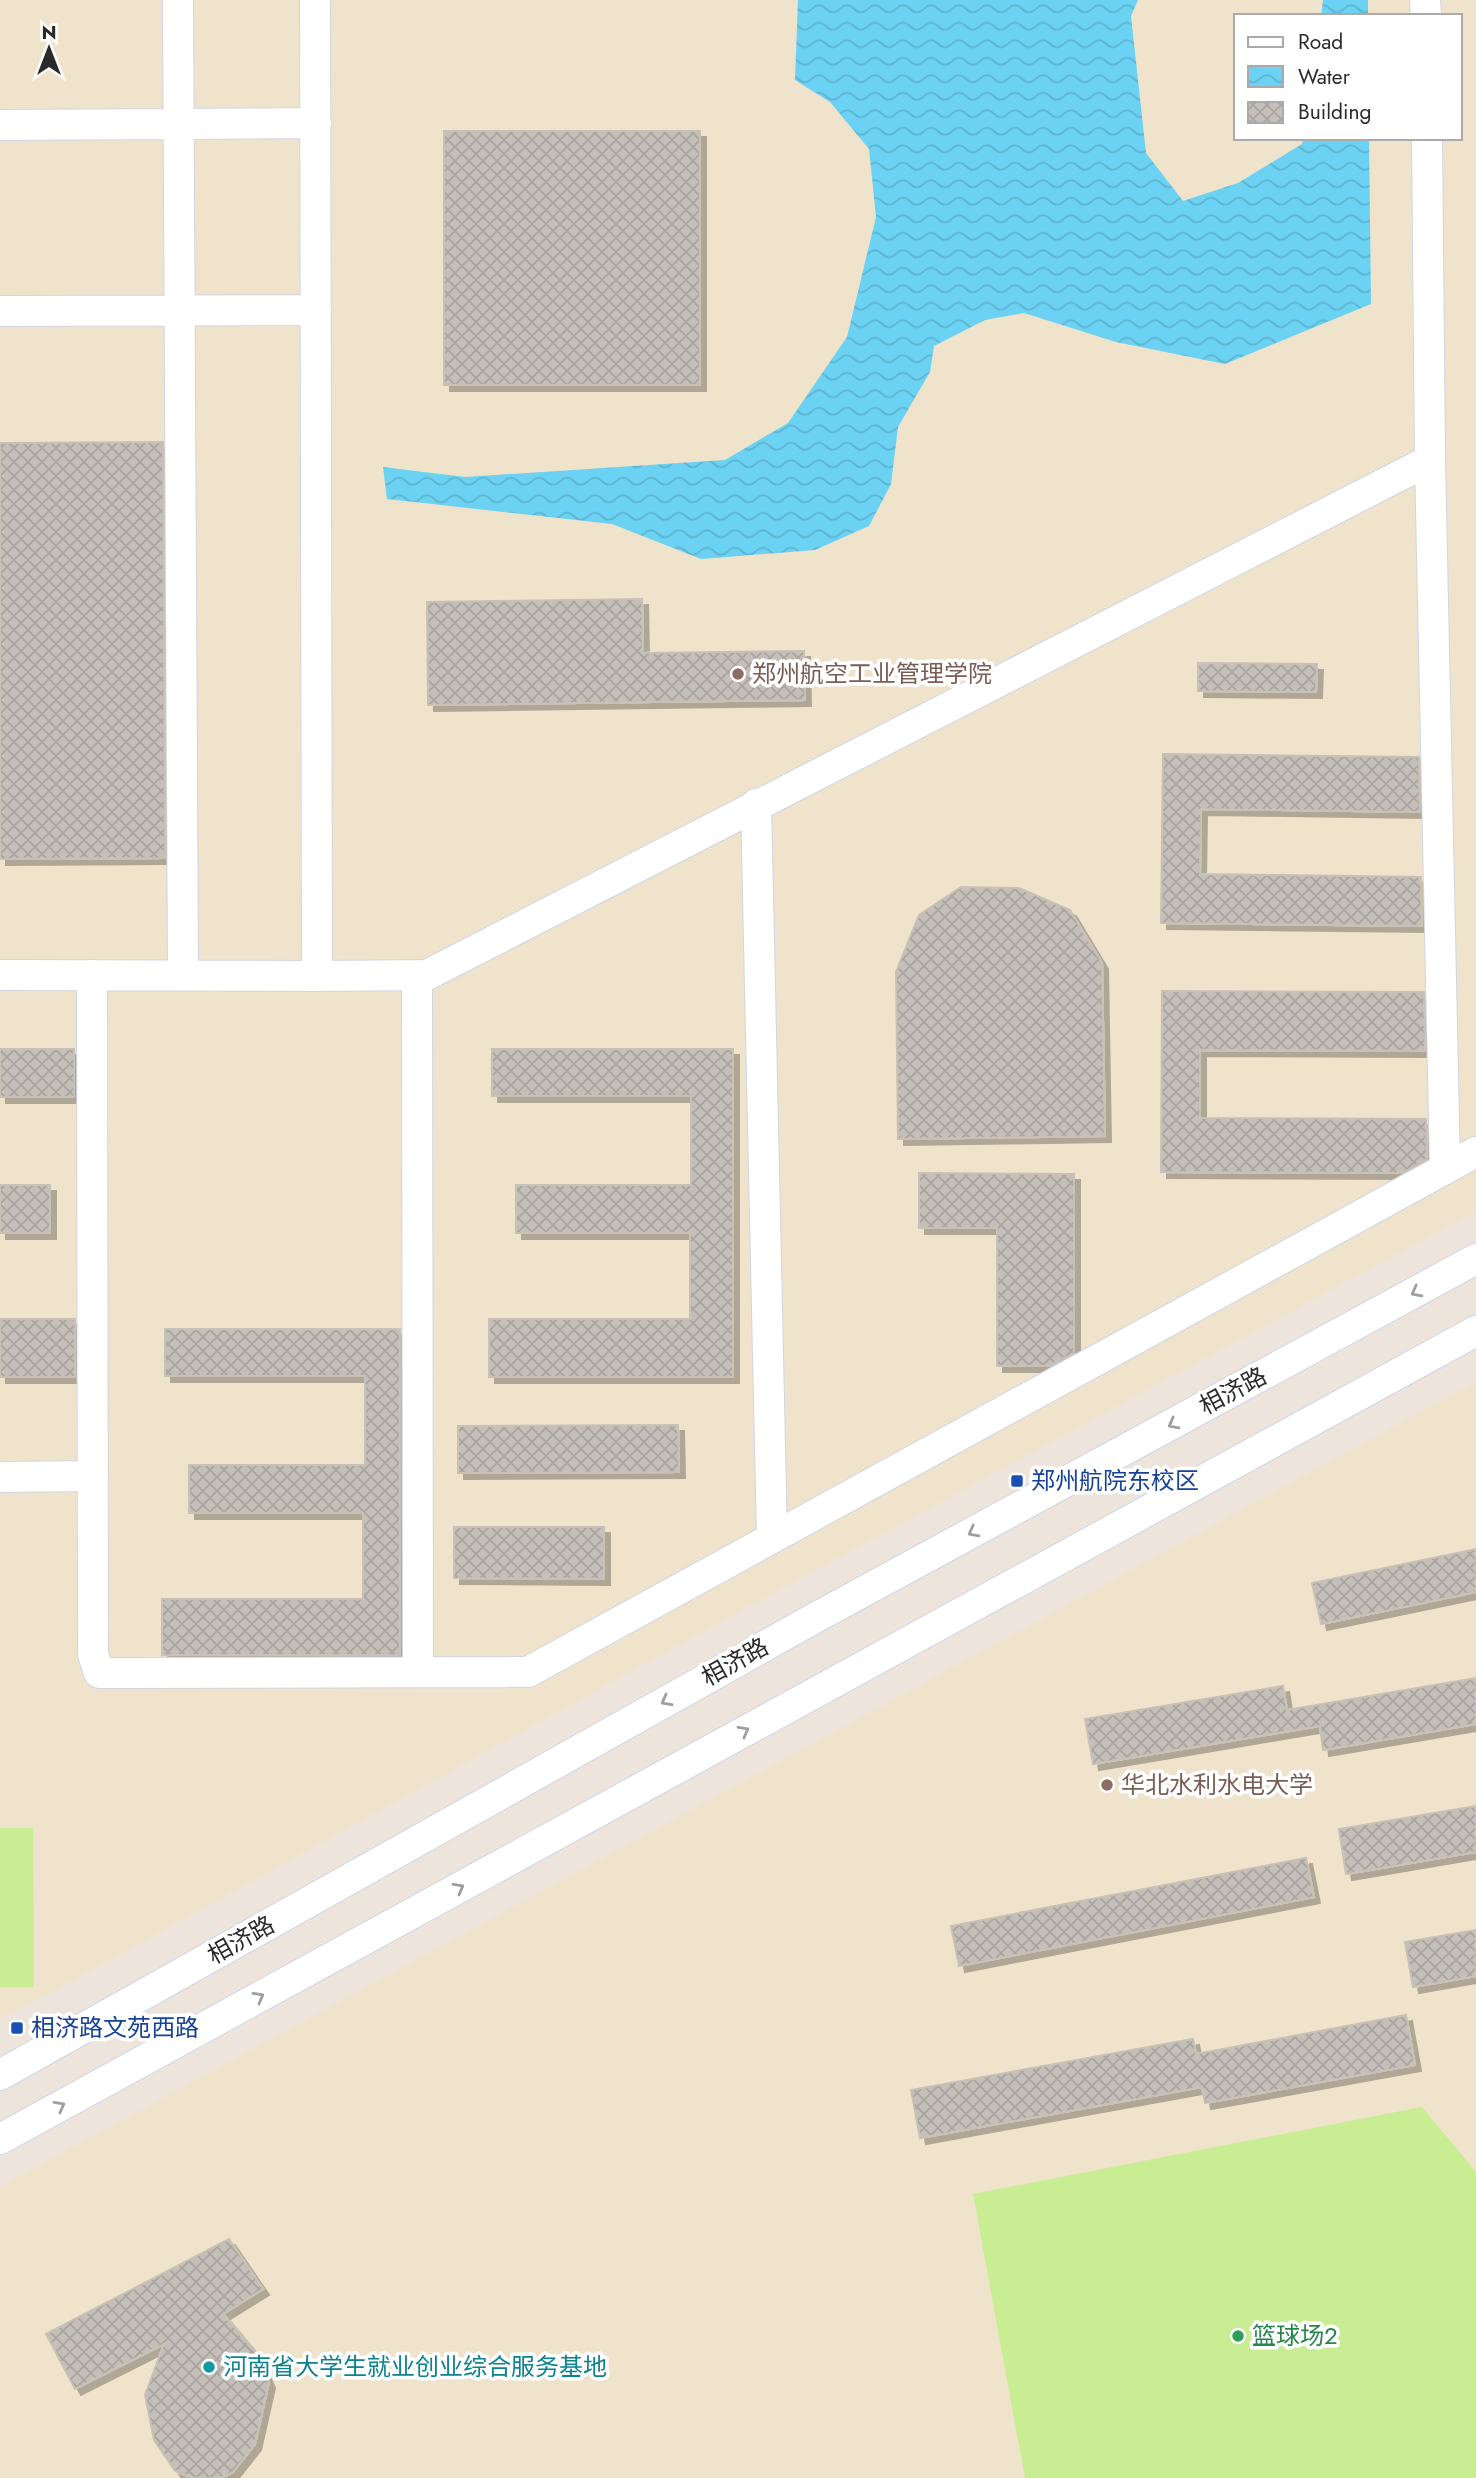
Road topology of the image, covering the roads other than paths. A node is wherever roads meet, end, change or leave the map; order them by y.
1 (178, 0) edge
2 (316, 0) edge
3 (316, 123) junction
4 (179, 124) junction
5 (0, 125) edge
6 (1427, 140) edge
7 (316, 310) junction
8 (0, 311) edge
9 (180, 311) junction
10 (1430, 460) junction
11 (756, 804) junction
12 (0, 975) edge
13 (92, 975) junction
14 (417, 975) junction
15 (183, 976) junction
16 (317, 976) junction
17 (1476, 1152) edge
18 (1445, 1169) junction
19 (1476, 1259) edge
20 (1476, 1331) edge
21 (93, 1476) junction
22 (0, 1477) edge
23 (772, 1538) junction
24 (418, 1672) junction
25 (0, 2075) edge
26 (0, 2139) edge

1 - 4 street
2 - 3 street
3 - 4 street
3 - 7 street
4 - 5 street
4 - 9 street
6 - 10 street
7 - 9 street
7 - 16 street
8 - 9 street
9 - 15 street
10 - 11 street
10 - 18 street
11 - 14 street
11 - 23 street
12 - 13 street
13 - 15 street
13 - 21 street
14 - 16 street
14 - 24 street
15 - 16 street
17 - 18 street
18 - 23 street
19 -> 25 street, 相济路
26 -> 20 street
21 - 22 street
21 - 24 street
23 - 24 street

